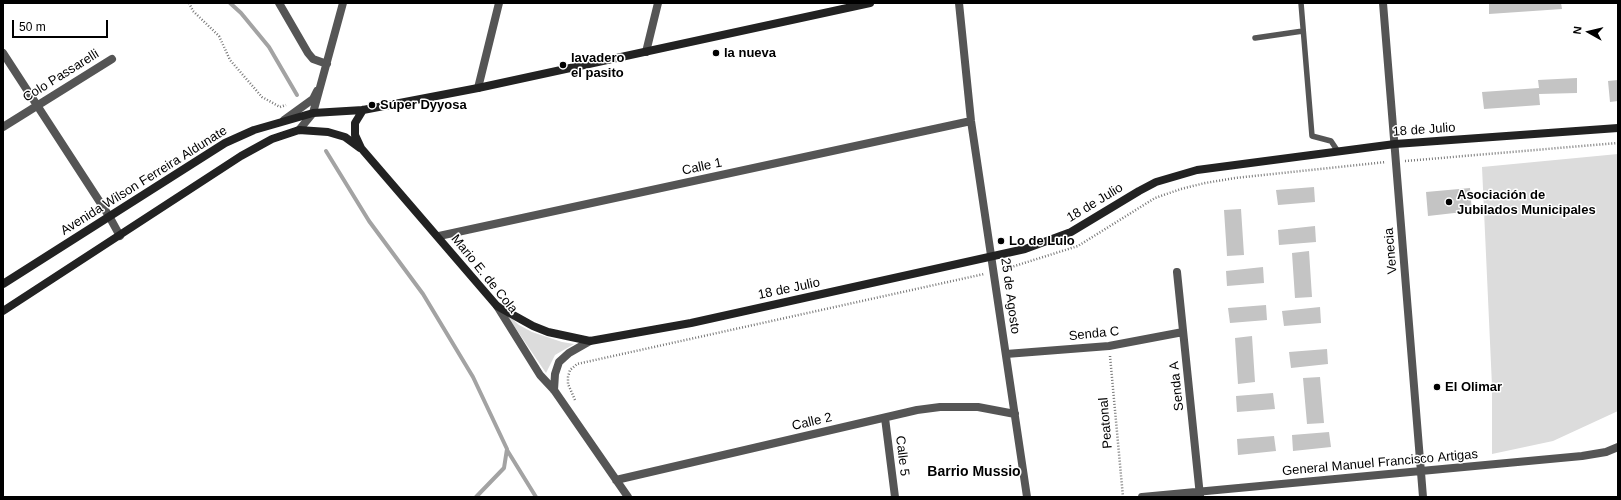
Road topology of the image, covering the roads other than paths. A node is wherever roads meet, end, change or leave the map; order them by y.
1 (279, 3) edge
2 (343, 3) edge
3 (498, 3) edge
4 (658, 3) edge
5 (870, 3) edge
6 (959, 3) edge
7 (1300, 3) edge
8 (1384, 3) edge
9 (1302, 31) junction
10 (1255, 38) dead end
11 (646, 52) junction
12 (3, 53) edge
13 (112, 59) dead end
14 (327, 64) junction
15 (322, 82) junction
16 (478, 88) junction
17 (36, 106) junction
18 (363, 110) junction
19 (313, 114) junction
20 (971, 121) junction
21 (279, 124) junction
22 (3, 127) edge
23 (1618, 128) edge
24 (299, 130) junction
25 (1395, 144) junction
26 (361, 148) junction
27 (1337, 150) junction
28 (109, 216) junction
29 (120, 236) junction
30 (439, 236) junction
31 (992, 256) junction
32 (1177, 272) dead end
33 (3, 284) edge
34 (497, 306) junction
35 (3, 311) edge
36 (1183, 332) junction
37 (590, 341) junction
38 (1006, 354) junction
39 (554, 390) junction
40 (1015, 414) junction
41 (885, 418) junction
42 (1618, 447) edge
43 (1421, 472) junction
44 (616, 480) junction
45 (1200, 494) edge
46 (628, 497) edge
47 (895, 497) edge
48 (1027, 497) edge
49 (1142, 497) edge
50 (1423, 497) edge

1 - 14 street
2 - 14 street
3 - 16 street
4 - 11 street
5 - 11 street, Avenida Wilson Ferreira Aldunate
6 - 20 street, 25 de Agosto
7 - 9 lane
8 - 25 street, Venecia
9 - 10 lane
9 - 27 lane
11 - 16 street, Avenida Wilson Ferreira Aldunate
12 - 17 street
13 - 17 street, Colo Passarelli
14 - 15 street
15 - 19 street
15 - 21 street
16 - 18 street, Avenida Wilson Ferreira Aldunate
17 - 22 street, Colo Passarelli
17 - 28 street
18 - 19 street, Avenida Wilson Ferreira Aldunate
18 - 26 street, Mario E. de Cola
19 - 21 street, Avenida Wilson Ferreira Aldunate
19 - 24 street
20 - 30 street, Calle 1
20 - 31 street, 25 de Agosto
21 - 28 street, Avenida Wilson Ferreira Aldunate
23 - 25 street, 18 de Julio
24 - 26 street
24 - 29 street
25 - 27 street, 18 de Julio
25 - 43 street, Venecia
26 - 30 street, Mario E. de Cola
27 - 31 street, 18 de Julio
28 - 29 street
28 - 33 street, Avenida Wilson Ferreira Aldunate
29 - 35 street
30 - 34 street, Mario E. de Cola
31 - 37 street, 18 de Julio
31 - 38 street, 25 de Agosto
32 - 36 street, Senda A
34 - 37 street, 18 de Julio
34 - 39 street, Mario E. de Cola
36 - 38 street, Senda C
36 - 45 street, Senda A
37 - 39 street, 18 de Julio
38 - 40 street, 25 de Agosto
39 - 44 street, Mario E. de Cola
40 - 41 street, Calle 2
40 - 48 street, 25 de Agosto
41 - 44 street, Calle 2
41 - 47 street, Calle 5
42 - 43 street, General Manuel Francisco Artigas
43 - 45 street, General Manuel Francisco Artigas
43 - 50 street, Venecia
44 - 46 street, Mario E. de Cola
45 - 49 street, General Manuel Francisco Artigas

